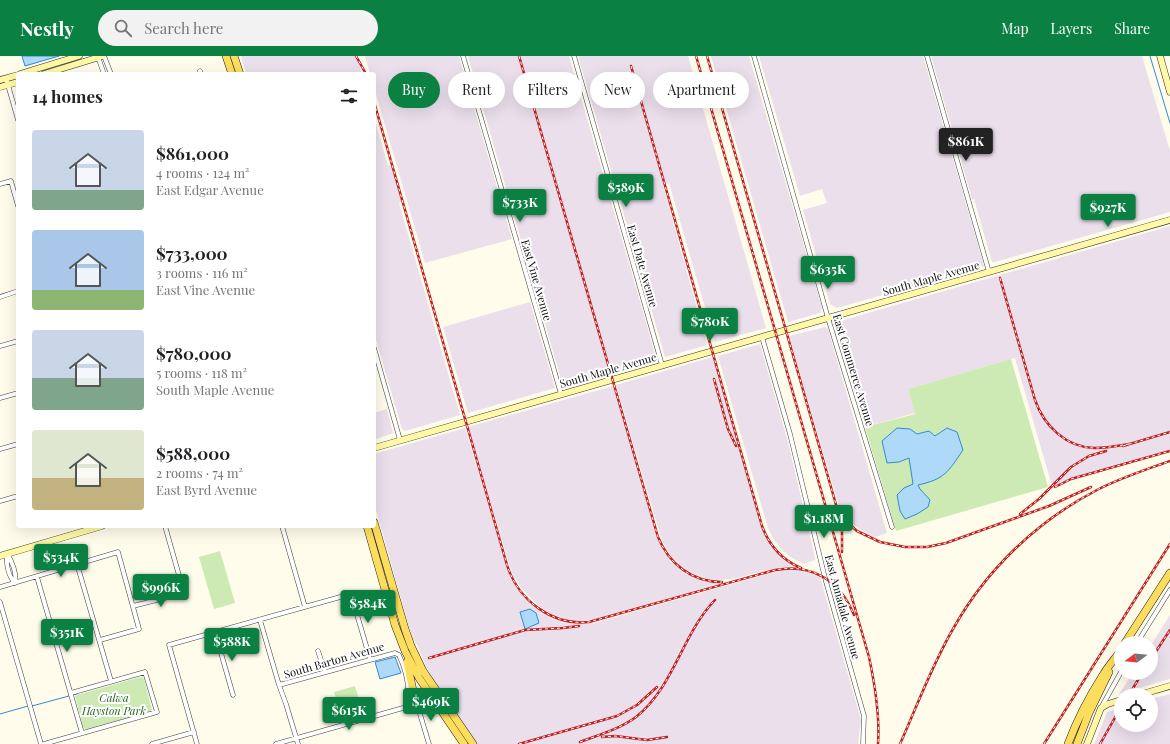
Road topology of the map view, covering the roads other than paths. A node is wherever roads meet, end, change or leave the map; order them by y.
1 (79, 56) edge
2 (102, 56) edge
3 (226, 56) edge
4 (234, 56) edge
5 (463, 56) edge
6 (574, 56) edge
7 (754, 56) edge
8 (927, 56) edge
9 (1160, 56) edge
10 (26, 72) edge
11 (50, 72) edge
12 (104, 72) edge
13 (109, 72) edge
14 (231, 72) edge
15 (239, 72) edge
16 (16, 75) edge
17 (3, 79) edge
18 (16, 83) edge
19 (8, 85) junction
20 (0, 88) edge
21 (1170, 92) edge
22 (16, 109) edge
23 (0, 184) edge
24 (16, 199) edge
25 (1170, 220) edge
26 (989, 272) junction
27 (16, 293) edge
28 (0, 297) edge
29 (828, 318) junction
30 (762, 337) junction
31 (16, 342) edge
32 (0, 346) edge
33 (376, 355) edge
34 (662, 365) junction
35 (16, 394) edge
36 (561, 394) junction
37 (0, 398) edge
38 (400, 440) junction
39 (16, 445) edge
40 (376, 447) edge
41 (0, 449) edge
42 (16, 497) edge
43 (0, 501) edge
44 (892, 527) dead end
45 (95, 528) edge
46 (166, 528) edge
47 (283, 528) edge
48 (368, 528) edge
49 (376, 528) edge
50 (3, 555) edge
51 (77, 564) junction
52 (1170, 573) edge
53 (37, 577) junction
54 (15, 583) junction
55 (0, 587) edge
56 (1170, 590) edge
57 (0, 602) edge
58 (133, 606) junction
59 (305, 606) junction
60 (260, 620) junction
61 (215, 632) junction
62 (1130, 636) edge
63 (1141, 636) edge
64 (100, 640) junction
65 (318, 651) dead end
66 (405, 651) junction
67 (370, 659) junction
68 (1114, 660) edge
69 (1114, 664) edge
70 (325, 672) junction
71 (1117, 680) edge
72 (111, 681) junction
73 (279, 685) junction
74 (1170, 686) edge
75 (1158, 689) edge
76 (71, 693) junction
77 (233, 695) dead end
78 (1114, 702) edge
79 (417, 704) junction
80 (407, 706) junction
81 (1101, 708) junction
82 (1073, 730) junction
83 (194, 732) junction
84 (82, 733) junction
85 (296, 738) junction
86 (41, 744) edge
87 (44, 744) edge
88 (152, 744) edge
89 (197, 744) edge
90 (276, 744) edge
91 (298, 744) edge
92 (429, 744) edge
93 (464, 744) edge
94 (473, 744) edge
95 (863, 744) edge
96 (1063, 744) edge
97 (1068, 744) edge
98 (1077, 744) edge
99 (1087, 744) edge

1 - 10 street
2 - 11 street
2 - 12 street
2 - 13 street
3 - 14 main road
4 - 15 main road
5 - 36 street, East Vine Avenue
6 - 34 street, East Date Avenue
7 - 29 street, East Commerce Avenue
8 - 26 street
9 - 21 street
16 - 17 street
17 - 19 street
18 - 19 street
19 - 20 street
19 - 22 street
23 - 24 street
25 - 26 street, South Maple Avenue
26 - 29 street, South Maple Avenue
27 - 28 street
29 - 30 street, South Maple Avenue
29 - 44 street, East Commerce Avenue
30 - 34 street, South Maple Avenue
30 - 95 street, East Annadale Avenue
31 - 32 street
33 - 38 street
34 - 36 street, South Maple Avenue
35 - 37 street
36 - 38 street, South Maple Avenue
38 - 40 street, South Maple Avenue
39 - 41 street
42 - 43 street
45 - 50 street
46 - 58 street
47 - 59 street
48 - 66 main road
49 - 94 main road
50 - 54 street
51 - 53 street
51 - 58 street
51 - 64 street
52 - 62 main road
53 - 54 street
53 - 76 street
54 - 55 street
56 - 63 street
57 - 86 street
58 - 64 street
59 - 60 street
59 - 67 street
60 - 61 street
60 - 73 street
61 - 77 street
61 - 83 street
64 - 72 street
65 - 70 street
66 - 79 main road
66 - 93 main road
67 - 70 street, South Barton Avenue
67 - 80 street, South Barton Avenue
68 - 82 main road
69 - 98 main road
70 - 73 street, South Barton Avenue
71 - 81 street
72 - 76 street
72 - 84 street
73 - 85 street
74 - 75 street
76 - 84 street
78 - 81 street
79 - 80 street
79 - 92 street
80 - 85 street
81 - 99 street
82 - 96 main road
82 - 97 main road
83 - 88 street
83 - 89 street
84 - 87 street
85 - 90 street
85 - 91 street

